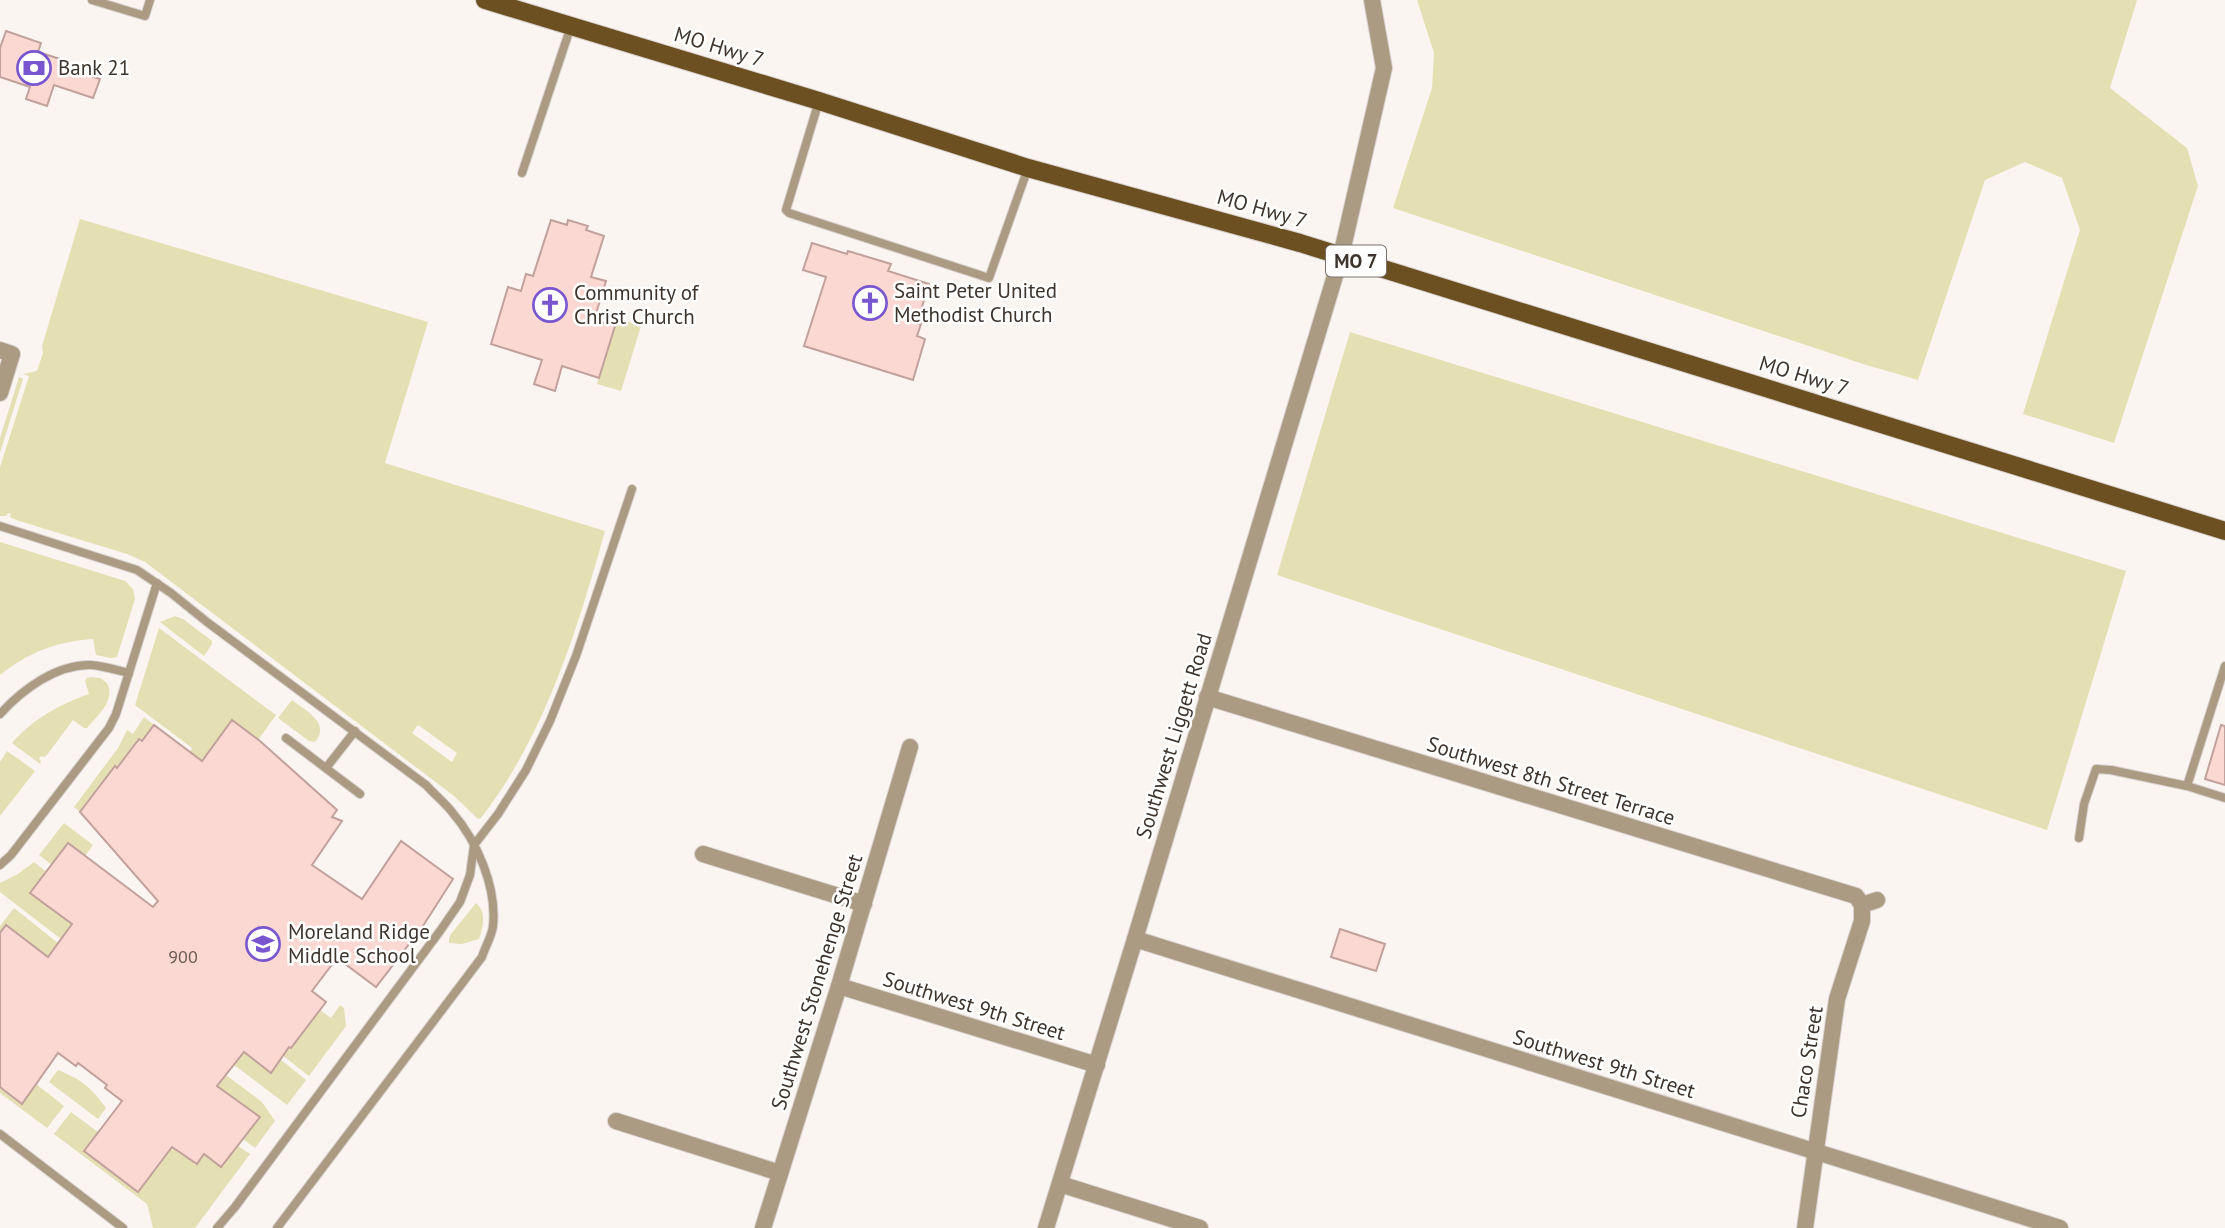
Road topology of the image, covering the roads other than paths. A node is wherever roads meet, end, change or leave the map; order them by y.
1 (92, 0) edge
2 (150, 0) edge
3 (485, 0) edge
4 (1372, 0) edge
5 (572, 26) junction
6 (820, 101) junction
7 (1028, 168) junction
8 (522, 173) dead end
9 (1340, 256) junction
10 (6, 352) edge
11 (0, 393) edge
12 (632, 489) dead end
13 (0, 526) edge
14 (2225, 531) edge
15 (157, 583) junction
16 (2225, 666) edge
17 (129, 673) junction
18 (1207, 697) junction
19 (0, 714) edge
20 (355, 732) junction
21 (286, 738) dead end
22 (910, 747) dead end
23 (326, 768) junction
24 (2187, 786) junction
25 (360, 794) dead end
26 (2225, 798) edge
27 (2079, 838) dead end
28 (474, 845) junction
29 (703, 854) dead end
30 (0, 865) edge
31 (1870, 902) joint
32 (864, 904) junction
33 (1135, 939) junction
34 (839, 986) junction
35 (1097, 1065) junction
36 (616, 1121) dead end
37 (0, 1134) edge
38 (1814, 1152) junction
39 (780, 1173) junction
40 (1060, 1184) junction
41 (123, 1228) edge
42 (217, 1228) edge
43 (278, 1228) edge
44 (763, 1228) edge
45 (1046, 1228) edge
46 (1200, 1228) edge
47 (1805, 1228) edge
48 (2060, 1228) edge

1 - 2 lane
3 - 5 main road, MO Hwy 7 / MO 7
4 - 9 street, Southwest Liggett Road
5 - 6 main road, MO Hwy 7 / MO 7
5 - 8 lane
6 - 7 main road, MO Hwy 7 / MO 7
6 - 7 lane
7 - 9 main road, MO Hwy 7 / MO 7
9 - 14 main road, MO Hwy 7 / MO 7
9 - 18 street, Southwest Liggett Road
10 - 11 street
12 - 28 lane
13 - 15 lane
15 - 17 lane
15 - 20 lane
16 - 24 lane
17 - 19 lane
17 - 30 lane
18 - 31 street, Southwest 8th Street Terrace
18 - 33 street, Southwest Liggett Road
20 - 23 lane
20 - 28 lane
21 - 23 lane
22 - 32 street, Southwest Stonehenge Street
23 - 25 lane
24 - 26 lane
24 - 27 lane
28 - 42 lane
28 - 43 lane
29 - 32 street
31 - 38 street, Chaco Street
32 - 34 street, Southwest Stonehenge Street
33 - 35 street, Southwest Liggett Road
33 - 38 street, Southwest 9th Street
34 - 35 street, Southwest 9th Street
34 - 39 street, Southwest Stonehenge Street
35 - 40 street, Southwest Liggett Road
36 - 39 street
37 - 41 lane
38 - 47 street, Chaco Street
38 - 48 street, Southwest 9th Street
39 - 44 street, Southwest Stonehenge Street
40 - 45 street, Southwest Liggett Road
40 - 46 street

